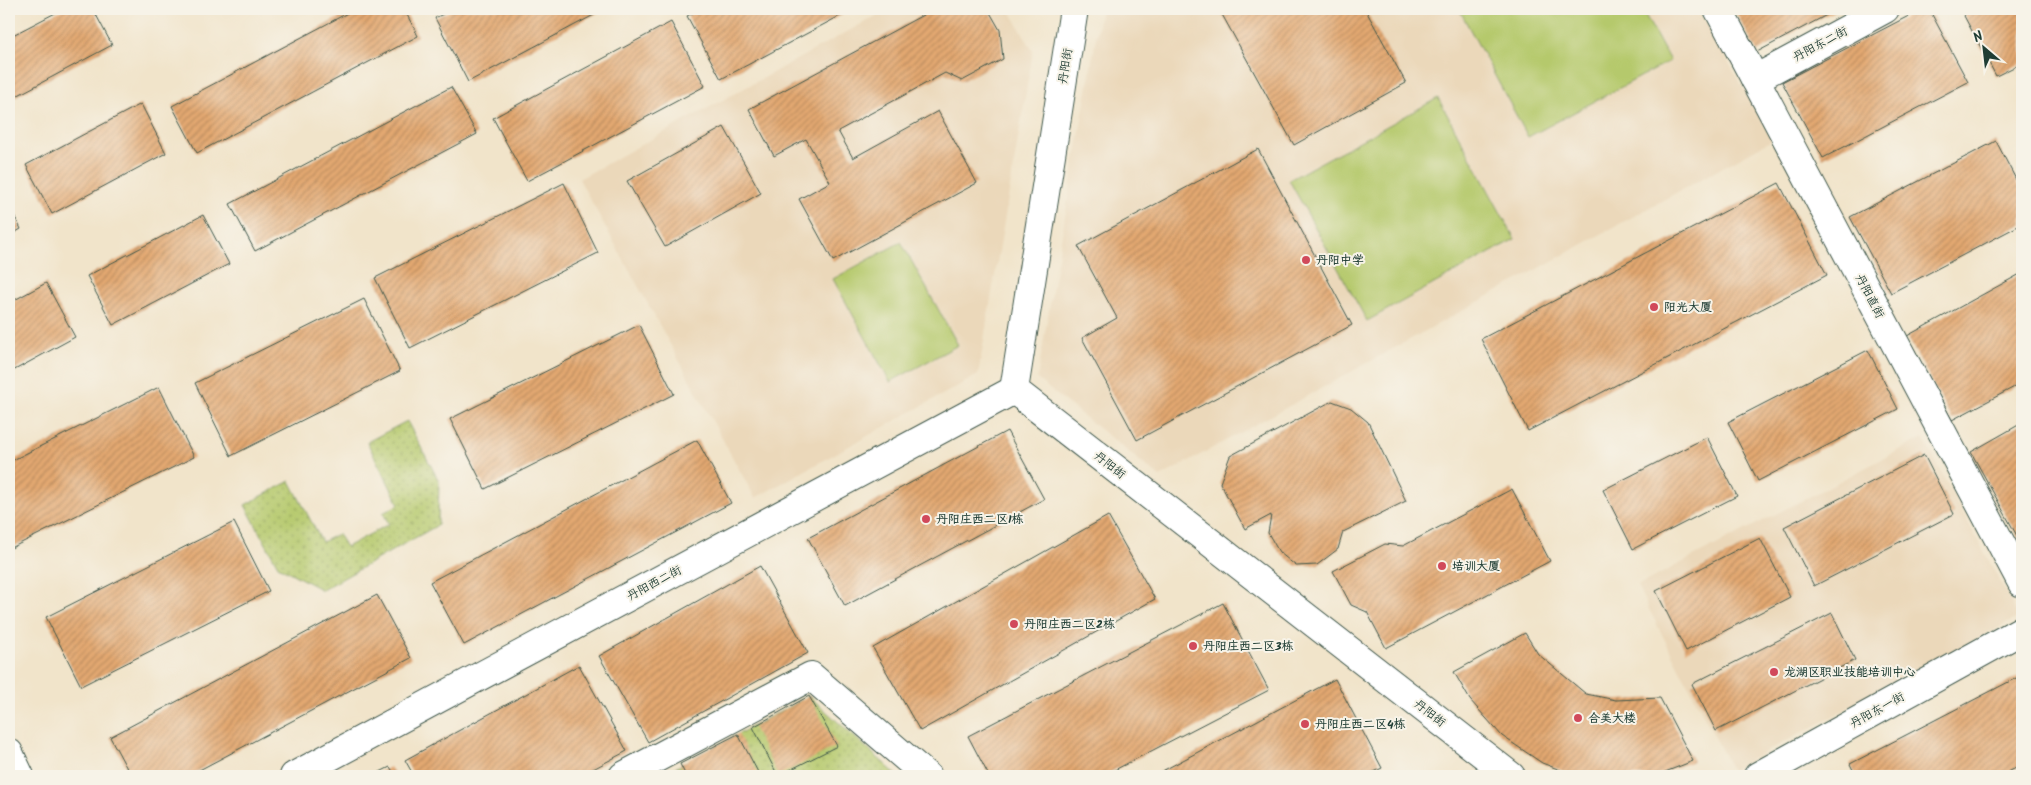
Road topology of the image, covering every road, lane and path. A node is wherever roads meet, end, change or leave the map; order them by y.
1 (1074, 9) edge
2 (1718, 9) edge
3 (1885, 9) edge
4 (1755, 79) junction
5 (1014, 390) junction
6 (2022, 583) edge
7 (2022, 630) edge
8 (9, 753) edge
9 (20, 776) edge
10 (294, 776) edge
11 (624, 776) edge
12 (927, 776) edge
13 (1511, 776) edge
14 (1758, 776) edge

1 - 5 street, 丹阳街
2 - 4 street, 丹阳直街
3 - 4 street, 丹阳东二街
4 - 6 street, 丹阳直街
5 - 10 street, 丹阳西二街
5 - 13 street, 丹阳街
7 - 14 street, 丹阳东一街
8 - 9 street
11 - 12 street

